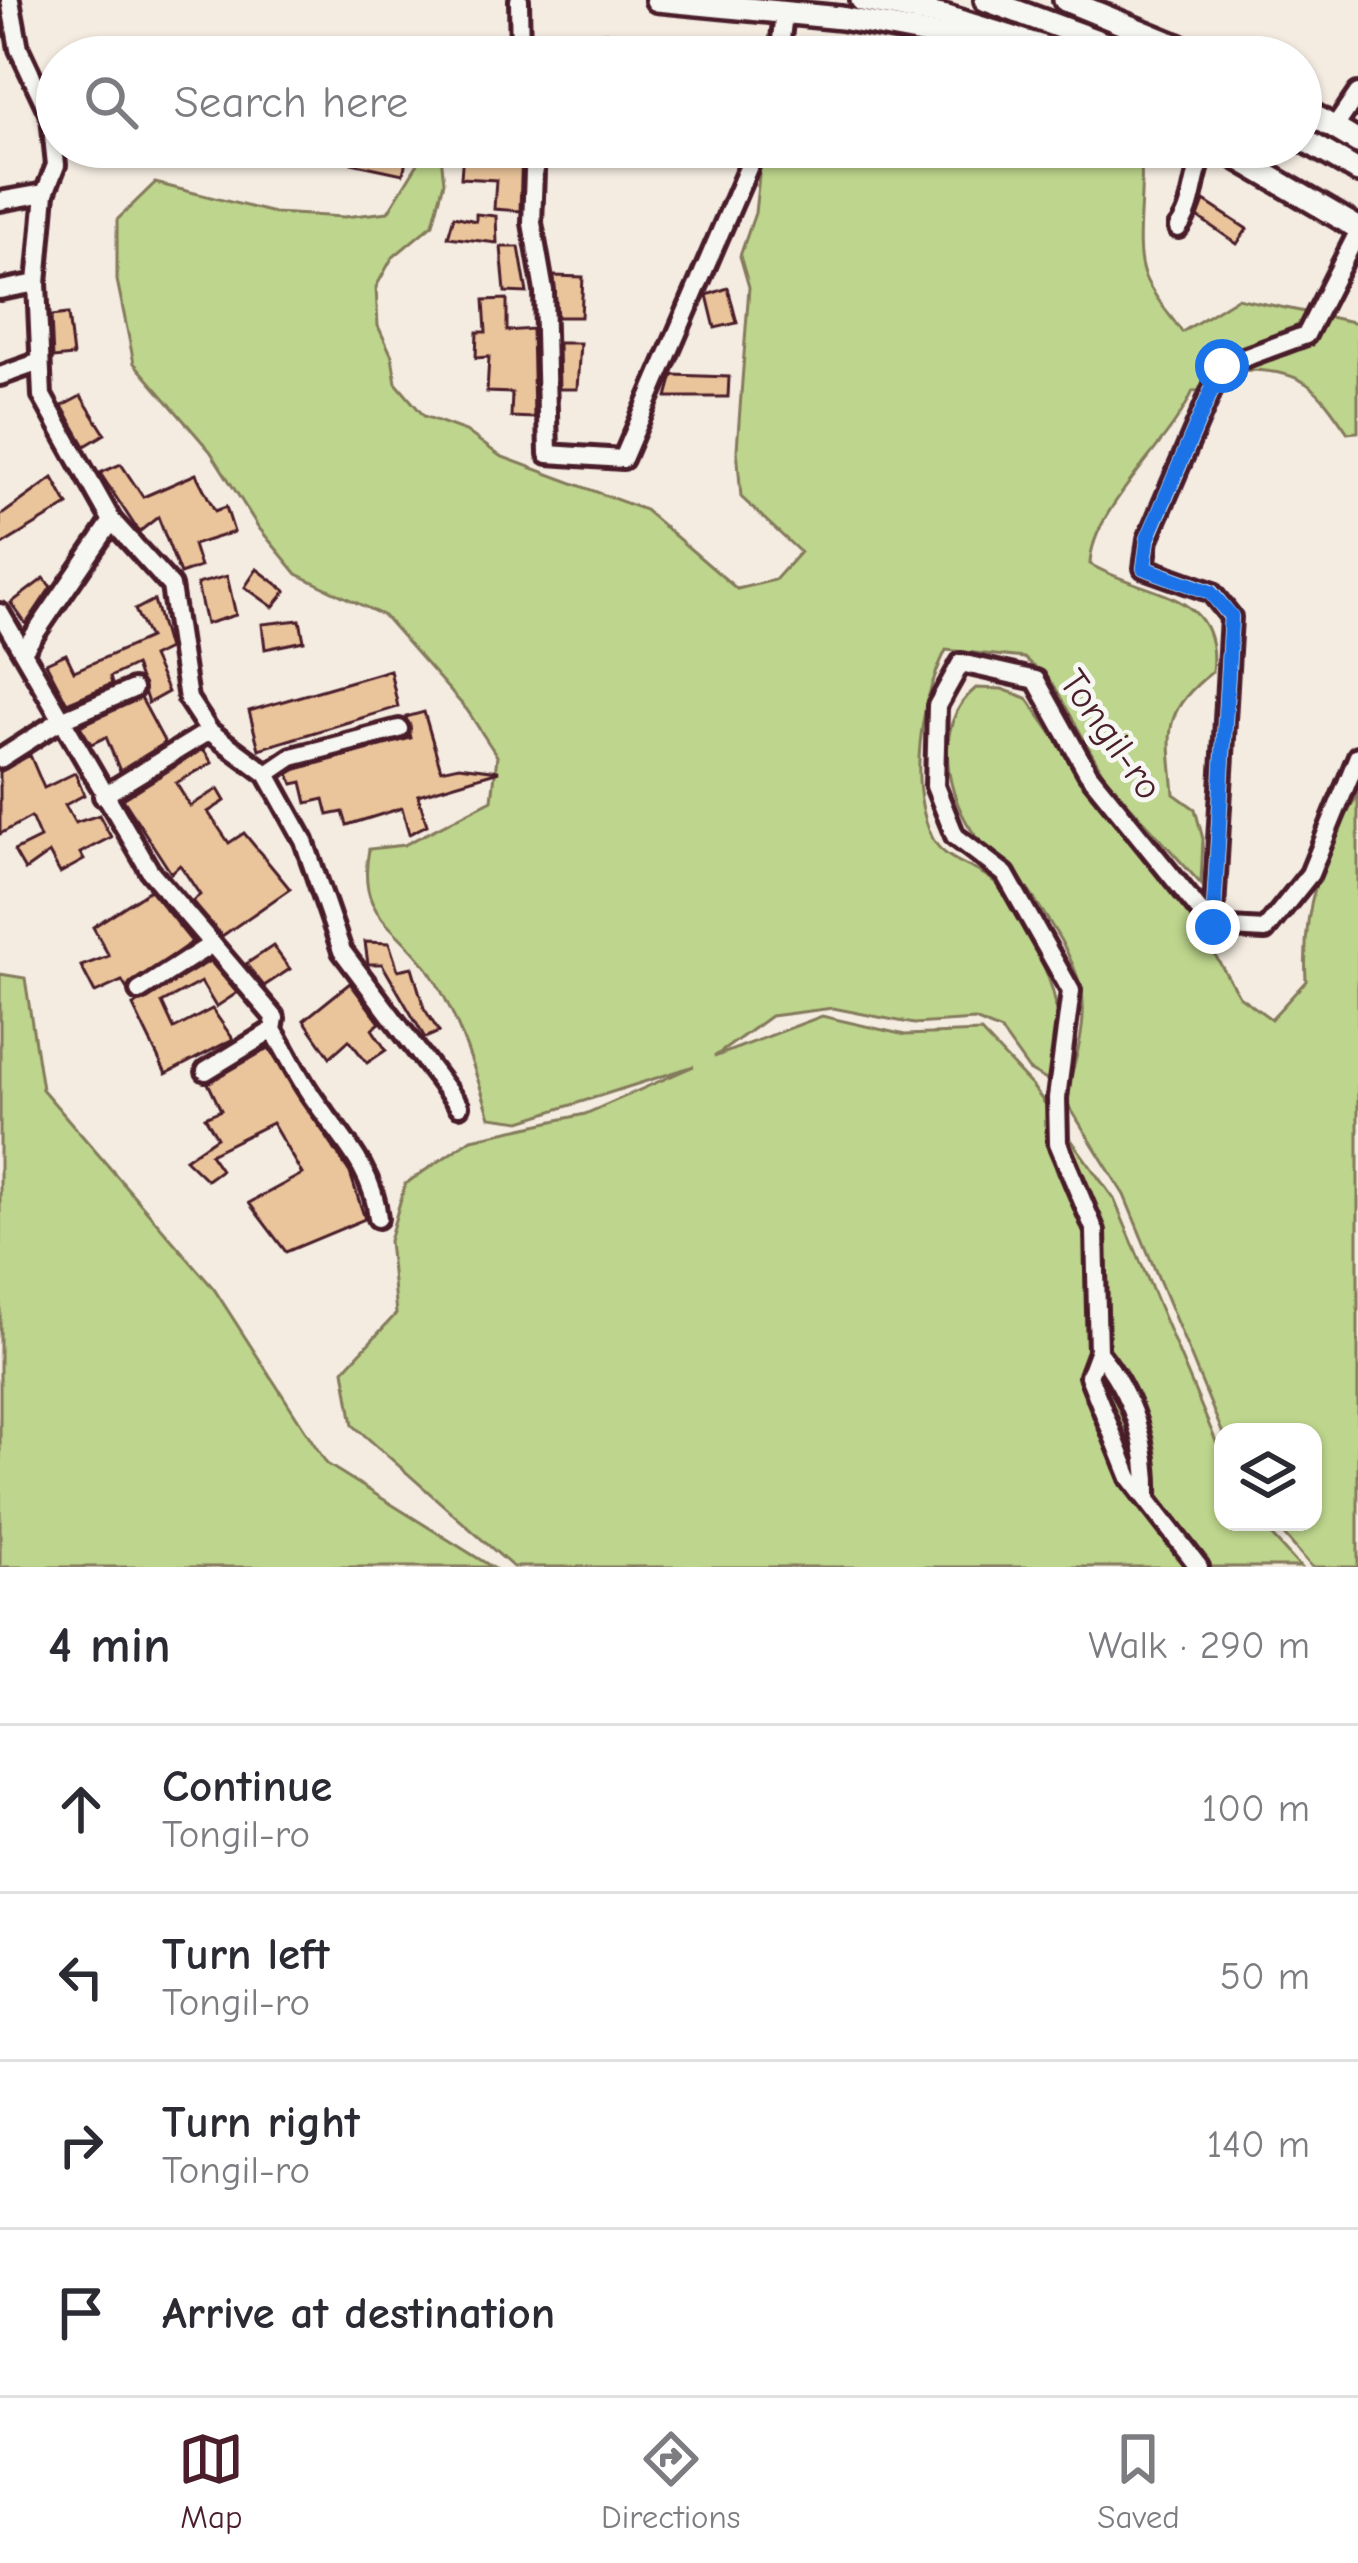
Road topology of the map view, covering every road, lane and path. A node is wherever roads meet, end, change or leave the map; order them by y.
1 (10, 0) edge
2 (519, 0) edge
3 (657, 0) edge
4 (862, 0) edge
5 (986, 0) edge
6 (1065, 0) edge
7 (688, 4) edge
8 (784, 13) junction
9 (520, 36) edge
10 (781, 36) edge
11 (936, 36) edge
12 (1008, 36) edge
13 (1084, 36) edge
14 (1153, 36) edge
15 (36, 85) edge
16 (1358, 93) edge
17 (1322, 120) edge
18 (1335, 127) junction
19 (1358, 142) edge
20 (1322, 150) edge
21 (55, 168) edge
22 (534, 168) edge
23 (748, 168) edge
24 (1195, 168) edge
25 (1254, 168) edge
26 (1283, 168) edge
27 (1358, 171) edge
28 (45, 193) junction
29 (0, 201) edge
30 (1358, 212) edge
31 (1178, 228) dead end
32 (1358, 230) edge
33 (37, 283) junction
34 (0, 290) edge
35 (37, 363) junction
36 (0, 376) edge
37 (112, 521) junction
38 (0, 613) edge
39 (24, 650) junction
40 (133, 689) dead end
41 (61, 720) junction
42 (399, 730) dead end
43 (209, 731) junction
44 (1358, 756) edge
45 (0, 760) edge
46 (267, 774) junction
47 (103, 796) junction
48 (1213, 927) junction
49 (212, 944) junction
50 (139, 991) dead end
51 (273, 1030) junction
52 (206, 1071) dead end
53 (459, 1106) dead end
54 (378, 1217) dead end
55 (1098, 1352) junction
56 (1148, 1498) junction
57 (1199, 1567) edge

1 - 15 street
2 - 9 street
3 - 7 main road
4 - 12 main road
5 - 13 main road
6 - 14 main road
7 - 8 main road
8 - 10 street
8 - 11 main road
16 - 18 street
17 - 18 main road
18 - 19 main road
20 - 27 main road
21 - 28 street
22 - 23 street
24 - 31 street
25 - 32 main road
26 - 30 main road
28 - 29 street
28 - 33 street
32 - 48 street, Tongil-ro
33 - 34 street
33 - 35 street
35 - 36 street
35 - 37 street
37 - 39 street
37 - 43 street
38 - 39 street
39 - 41 street
40 - 41 street
41 - 45 street
41 - 47 street
42 - 46 street
43 - 46 street
43 - 47 street
44 - 48 street
46 - 53 street
47 - 49 street
48 - 55 street, Tongil-ro
49 - 50 street
49 - 51 street
51 - 52 street
51 - 54 street
55 - 56 street
55 - 56 street
56 - 57 street

